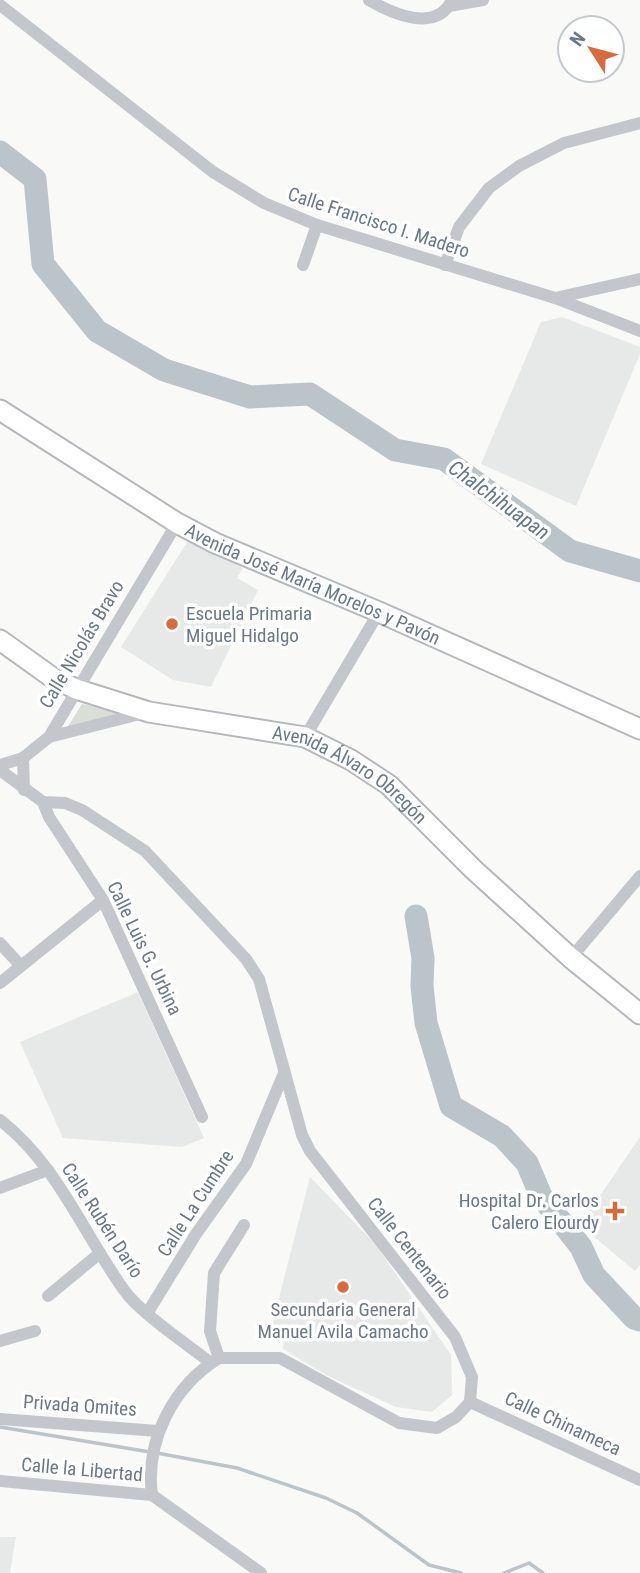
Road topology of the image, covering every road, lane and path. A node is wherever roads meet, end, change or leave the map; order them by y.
1 (369, 0) edge
2 (483, 0) edge
3 (450, 3) edge
4 (0, 5) edge
5 (640, 123) edge
6 (317, 225) junction
7 (303, 265) dead end
8 (445, 265) junction
9 (640, 279) edge
10 (555, 298) junction
11 (640, 331) edge
12 (0, 410) edge
13 (177, 523) junction
14 (379, 612) junction
15 (0, 640) edge
16 (76, 689) junction
17 (149, 712) junction
18 (640, 730) edge
19 (49, 737) junction
20 (305, 737) junction
21 (23, 758) junction
22 (0, 768) edge
23 (24, 790) junction
24 (43, 802) junction
25 (640, 876) edge
26 (103, 900) junction
27 (0, 943) edge
28 (571, 958) junction
29 (20, 965) junction
30 (0, 983) edge
31 (640, 1014) edge
32 (284, 1073) junction
33 (202, 1117) dead end
34 (0, 1120) edge
35 (48, 1170) junction
36 (0, 1188) edge
37 (244, 1225) dead end
38 (100, 1253) junction
39 (48, 1296) dead end
40 (148, 1312) junction
41 (35, 1331) dead end
42 (0, 1341) edge
43 (215, 1360) junction
44 (470, 1402) junction
45 (0, 1419) edge
46 (157, 1434) junction
47 (640, 1480) edge
48 (0, 1481) edge
49 (152, 1495) junction
50 (261, 1573) edge

1 - 3 street
2 - 3 street
4 - 6 street, Calle Francisco I. Madero
5 - 8 street
6 - 7 street
6 - 8 street, Calle Francisco I. Madero
8 - 10 street, Calle Francisco I. Madero
9 - 10 street, Calle Francisco I. Madero
10 - 11 street
12 - 13 main road, Avenida José María Morelos y Pavón
13 - 14 main road, Avenida José María Morelos y Pavón
13 - 16 street, Calle Nicolás Bravo
14 - 18 main road, Avenida José María Morelos y Pavón
14 - 20 street
15 - 16 main road, Avenida Álvaro Obregón
16 - 17 main road, Avenida Álvaro Obregón
16 - 19 street, Calle Nicolás Bravo
17 - 19 street
17 - 20 main road, Avenida Álvaro Obregón
19 - 21 street, Calle Nicolás Bravo
20 - 28 main road, Avenida Álvaro Obregón
21 - 22 street, Calle Nicolás Bravo
21 - 23 street
22 - 23 street
23 - 24 street
24 - 26 street, Calle Luis G. Urbina
24 - 32 street, Calle Centenario
25 - 28 street
26 - 29 street
26 - 33 street, Calle Luis G. Urbina
27 - 29 street
28 - 31 main road, Avenida Álvaro Obregón
29 - 30 street
32 - 40 street, Calle La Cumbre
32 - 44 street, Calle Centenario
34 - 35 street, Calle Rubén Darío
35 - 36 street
35 - 38 street, Calle Rubén Darío
37 - 43 street
38 - 39 street
38 - 40 street, Calle Rubén Darío
40 - 43 street, Calle Rubén Darío
41 - 42 street
43 - 44 street
43 - 46 street
44 - 47 street, Calle Chinameca
45 - 46 street, Privada Omites
46 - 49 street
48 - 49 street, Calle la Libertad
49 - 50 street, Calle la Libertad

